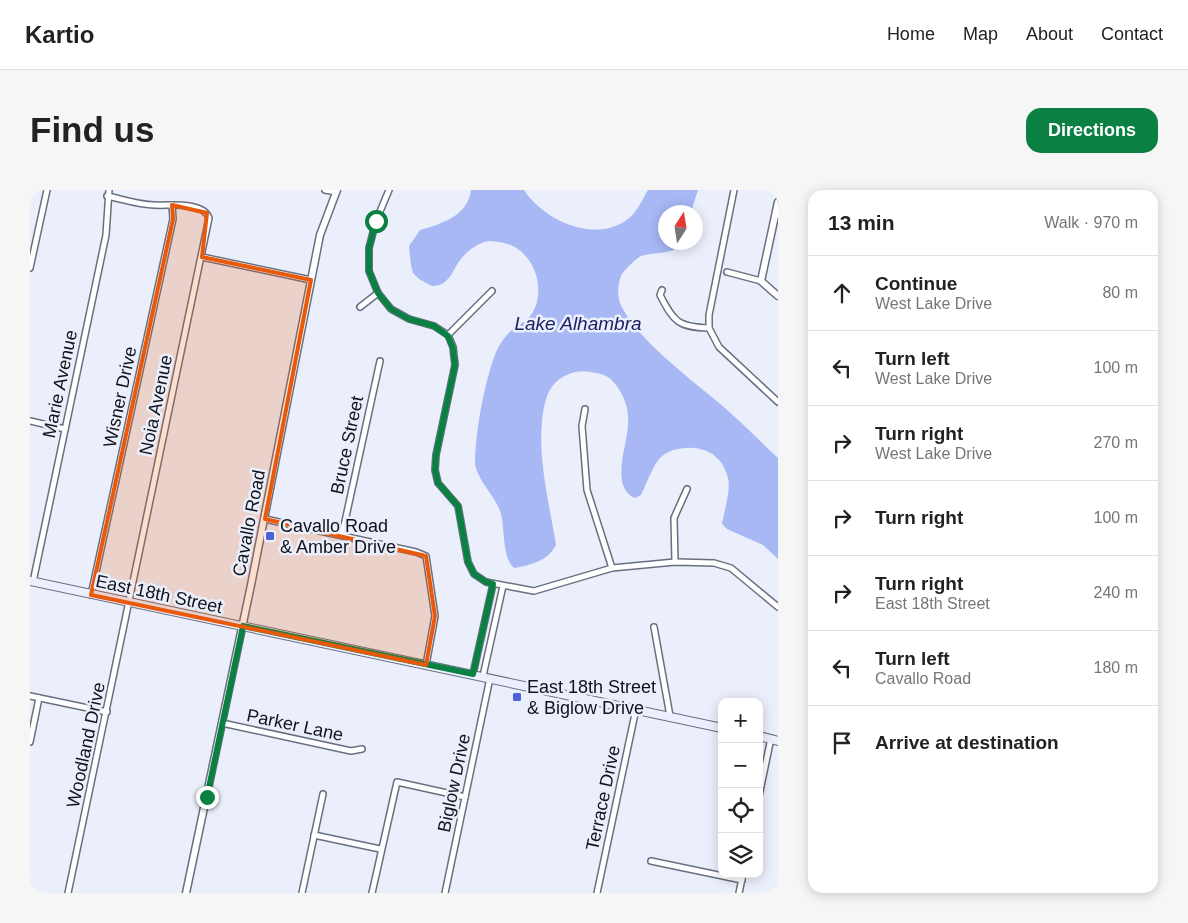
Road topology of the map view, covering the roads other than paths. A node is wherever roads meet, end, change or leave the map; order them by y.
1 (47, 190) edge
2 (325, 190) edge
3 (389, 190) edge
4 (734, 190) edge
5 (337, 191) edge
6 (108, 193) edge
7 (778, 202) edge
8 (172, 205) junction
9 (202, 257) junction
10 (30, 268) edge
11 (727, 272) dead end
12 (311, 280) junction
13 (762, 281) junction
14 (662, 290) dead end
15 (492, 291) dead end
16 (378, 293) junction
17 (778, 296) edge
18 (360, 307) dead end
19 (709, 328) junction
20 (448, 336) junction
21 (380, 362) dead end
22 (778, 402) edge
23 (585, 409) dead end
24 (30, 421) edge
25 (65, 429) junction
26 (687, 489) dead end
27 (265, 519) junction
28 (342, 535) junction
29 (674, 562) junction
30 (612, 568) junction
31 (31, 582) edge
32 (498, 585) junction
33 (90, 595) junction
34 (129, 603) junction
35 (778, 607) edge
36 (243, 626) junction
37 (654, 627) dead end
38 (426, 665) junction
39 (473, 674) junction
40 (486, 677) junction
41 (30, 696) edge
42 (39, 698) junction
43 (636, 709) junction
44 (107, 712) junction
45 (670, 716) junction
46 (222, 723) junction
47 (718, 727) edge
48 (775, 740) edge
49 (30, 742) edge
50 (362, 749) dead end
51 (761, 788) edge
52 (323, 794) dead end
53 (465, 797) junction
54 (314, 836) junction
55 (380, 849) junction
56 (651, 861) dead end
57 (718, 873) edge
58 (742, 878) edge
59 (68, 893) edge
60 (186, 893) edge
61 (302, 893) edge
62 (372, 893) edge
63 (444, 893) edge
64 (597, 893) edge
65 (739, 893) edge

1 - 10 street
2 - 5 street
3 - 16 street
4 - 19 street
5 - 12 street, Cavallo Road
6 - 8 street
6 - 25 street, Marie Avenue
7 - 13 street
8 - 9 street, Noia Avenue
8 - 33 street, Wisner Drive
9 - 12 street
9 - 34 street, Noia Avenue
11 - 13 street
12 - 27 street, Cavallo Road
13 - 17 street
14 - 19 street
15 - 20 street
16 - 18 street
16 - 20 street
19 - 22 street
20 - 32 street
21 - 28 street, Bruce Street
23 - 30 street
24 - 25 street
25 - 31 street, Marie Avenue
26 - 29 street
27 - 28 street
27 - 36 street, Cavallo Road
28 - 38 street
29 - 30 street
29 - 35 street
30 - 32 street
31 - 33 main road, East 18th Street
32 - 39 street
32 - 40 street, Biglow Drive
33 - 34 main road, East 18th Street
34 - 36 main road, East 18th Street
34 - 44 street, Woodland Drive
36 - 38 main road, East 18th Street
36 - 46 street, Cavallo Road
37 - 45 street
38 - 39 main road, East 18th Street
39 - 40 main road, East 18th Street
40 - 43 main road, East 18th Street
40 - 53 street, Biglow Drive
41 - 42 street
42 - 44 street
42 - 49 street
43 - 45 main road, East 18th Street
43 - 64 street, Terrace Drive
44 - 59 street, Woodland Drive
45 - 47 main road, East 18th Street
46 - 50 street, Parker Lane
46 - 60 street, Cavallo Road
48 - 51 street
52 - 54 street
53 - 55 street
53 - 63 street, Biglow Drive
54 - 55 street
54 - 61 street
55 - 62 street
56 - 57 street
58 - 65 street

